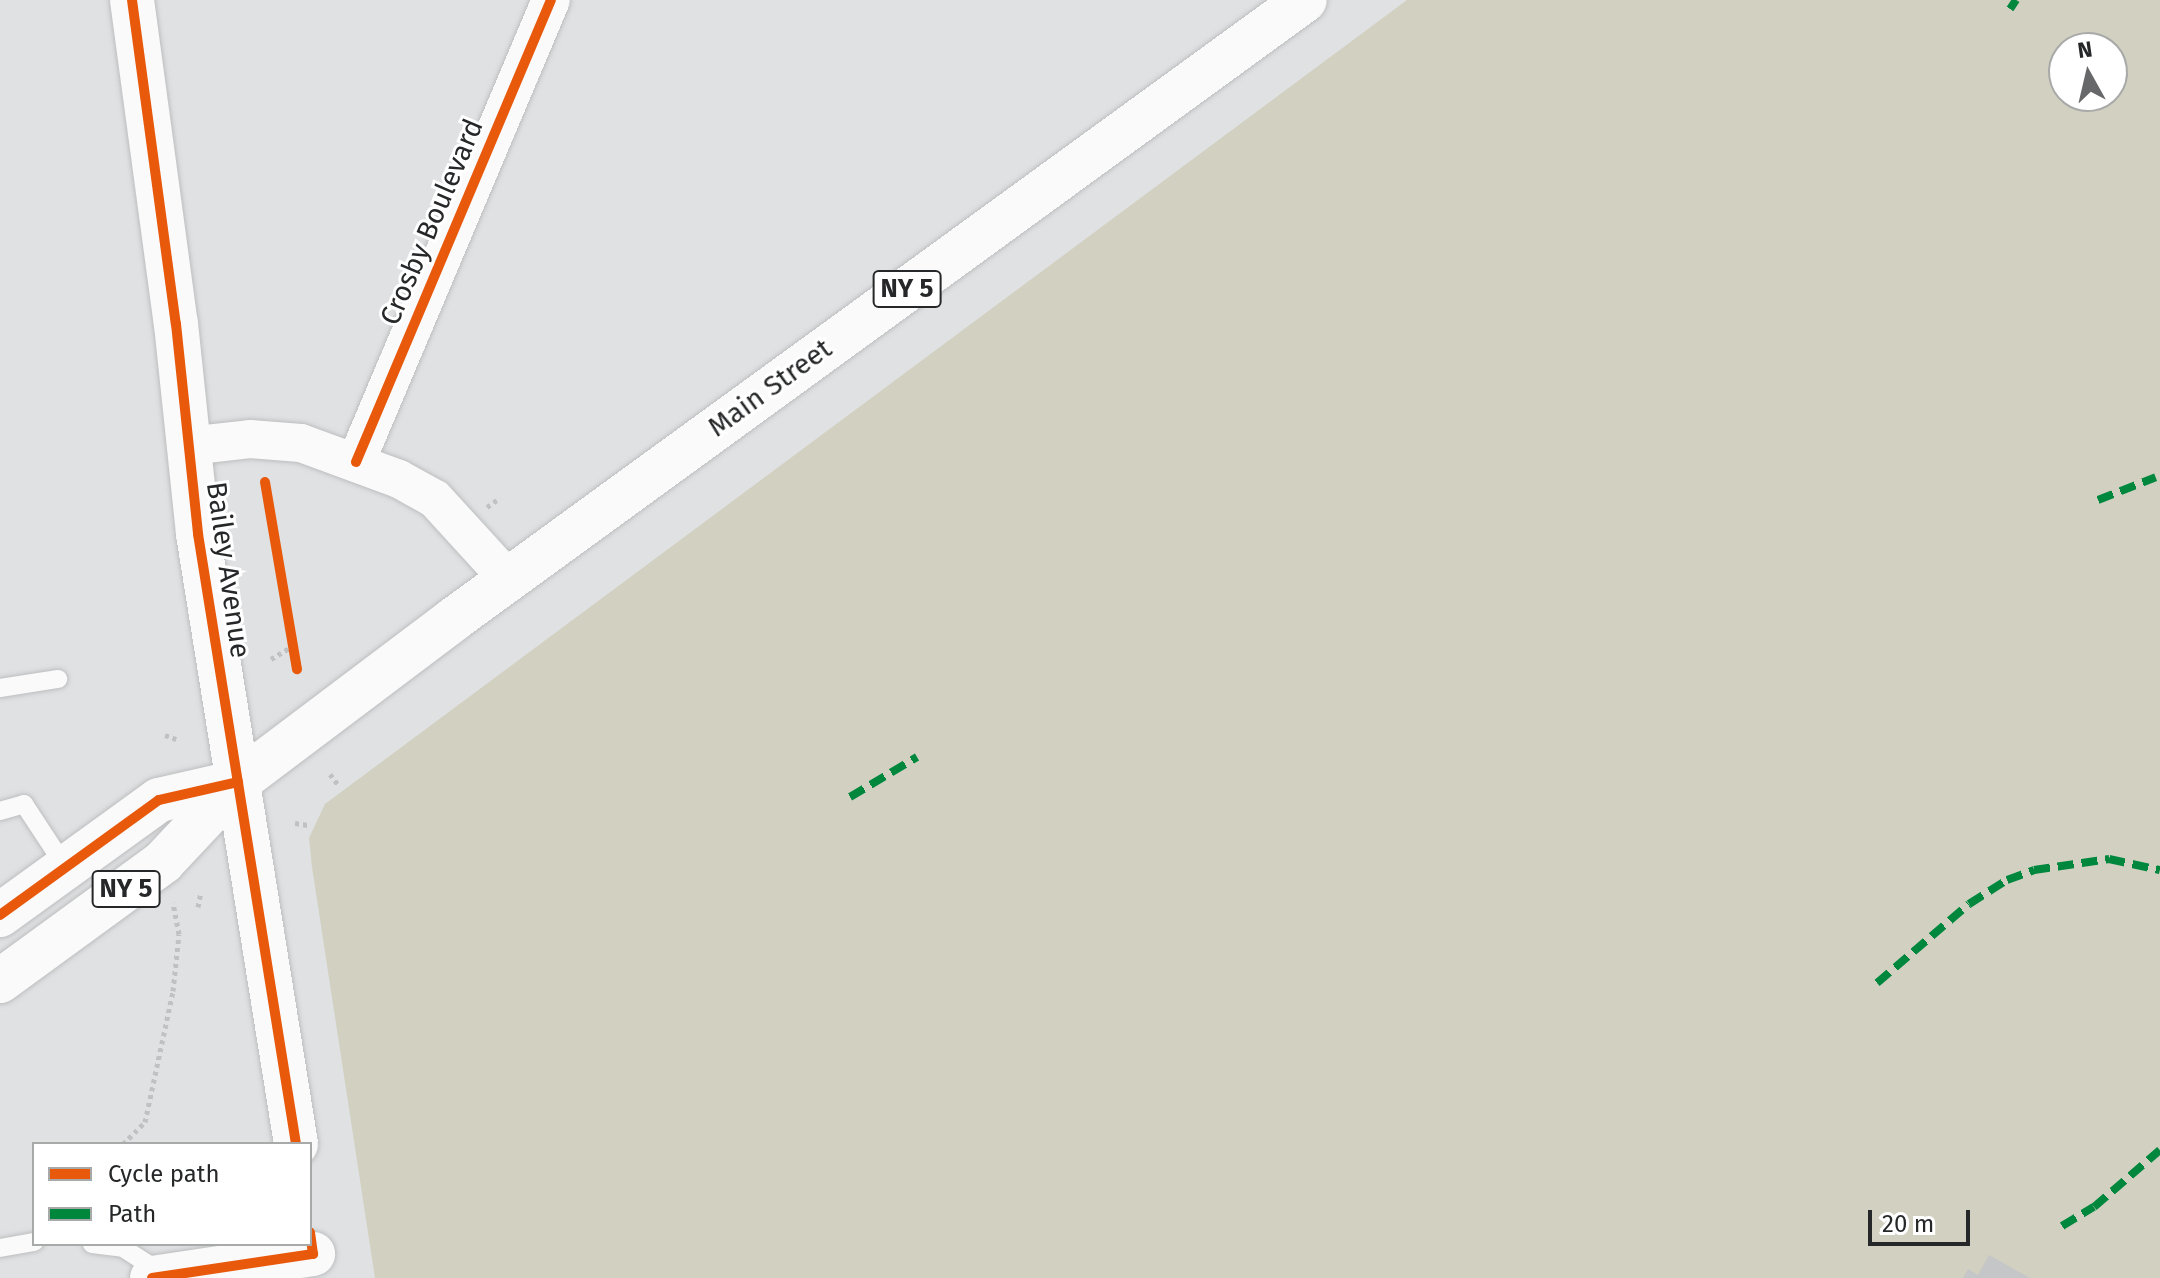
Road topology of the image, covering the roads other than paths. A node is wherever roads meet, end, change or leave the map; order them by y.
1 (132, 0) edge
2 (551, 0) edge
3 (1300, 2) edge
4 (188, 446) junction
5 (356, 462) junction
6 (508, 579) junction
7 (58, 679) dead end
8 (0, 688) edge
9 (238, 782) junction
10 (0, 811) edge
11 (66, 868) junction
12 (0, 915) edge
13 (0, 981) edge
14 (296, 1142) edge
15 (32, 1242) edge
16 (108, 1246) edge
17 (0, 1248) edge
18 (314, 1255) edge
19 (159, 1277) edge

1 - 4 main road, Bailey Avenue
2 - 5 street, Crosby Boulevard
3 - 6 main road, Main Street / NY 5
4 - 5 street
4 - 9 main road, Bailey Avenue
5 - 6 street
6 - 9 main road, Main Street / NY 5
7 - 8 lane
9 - 11 main road, Main Street / NY 5
9 - 13 main road, Main Street / NY 5
9 - 14 main road, Bailey Avenue
10 - 11 lane
11 - 12 main road, Main Street / NY 5
15 - 17 lane
16 - 19 lane
18 - 19 main road

